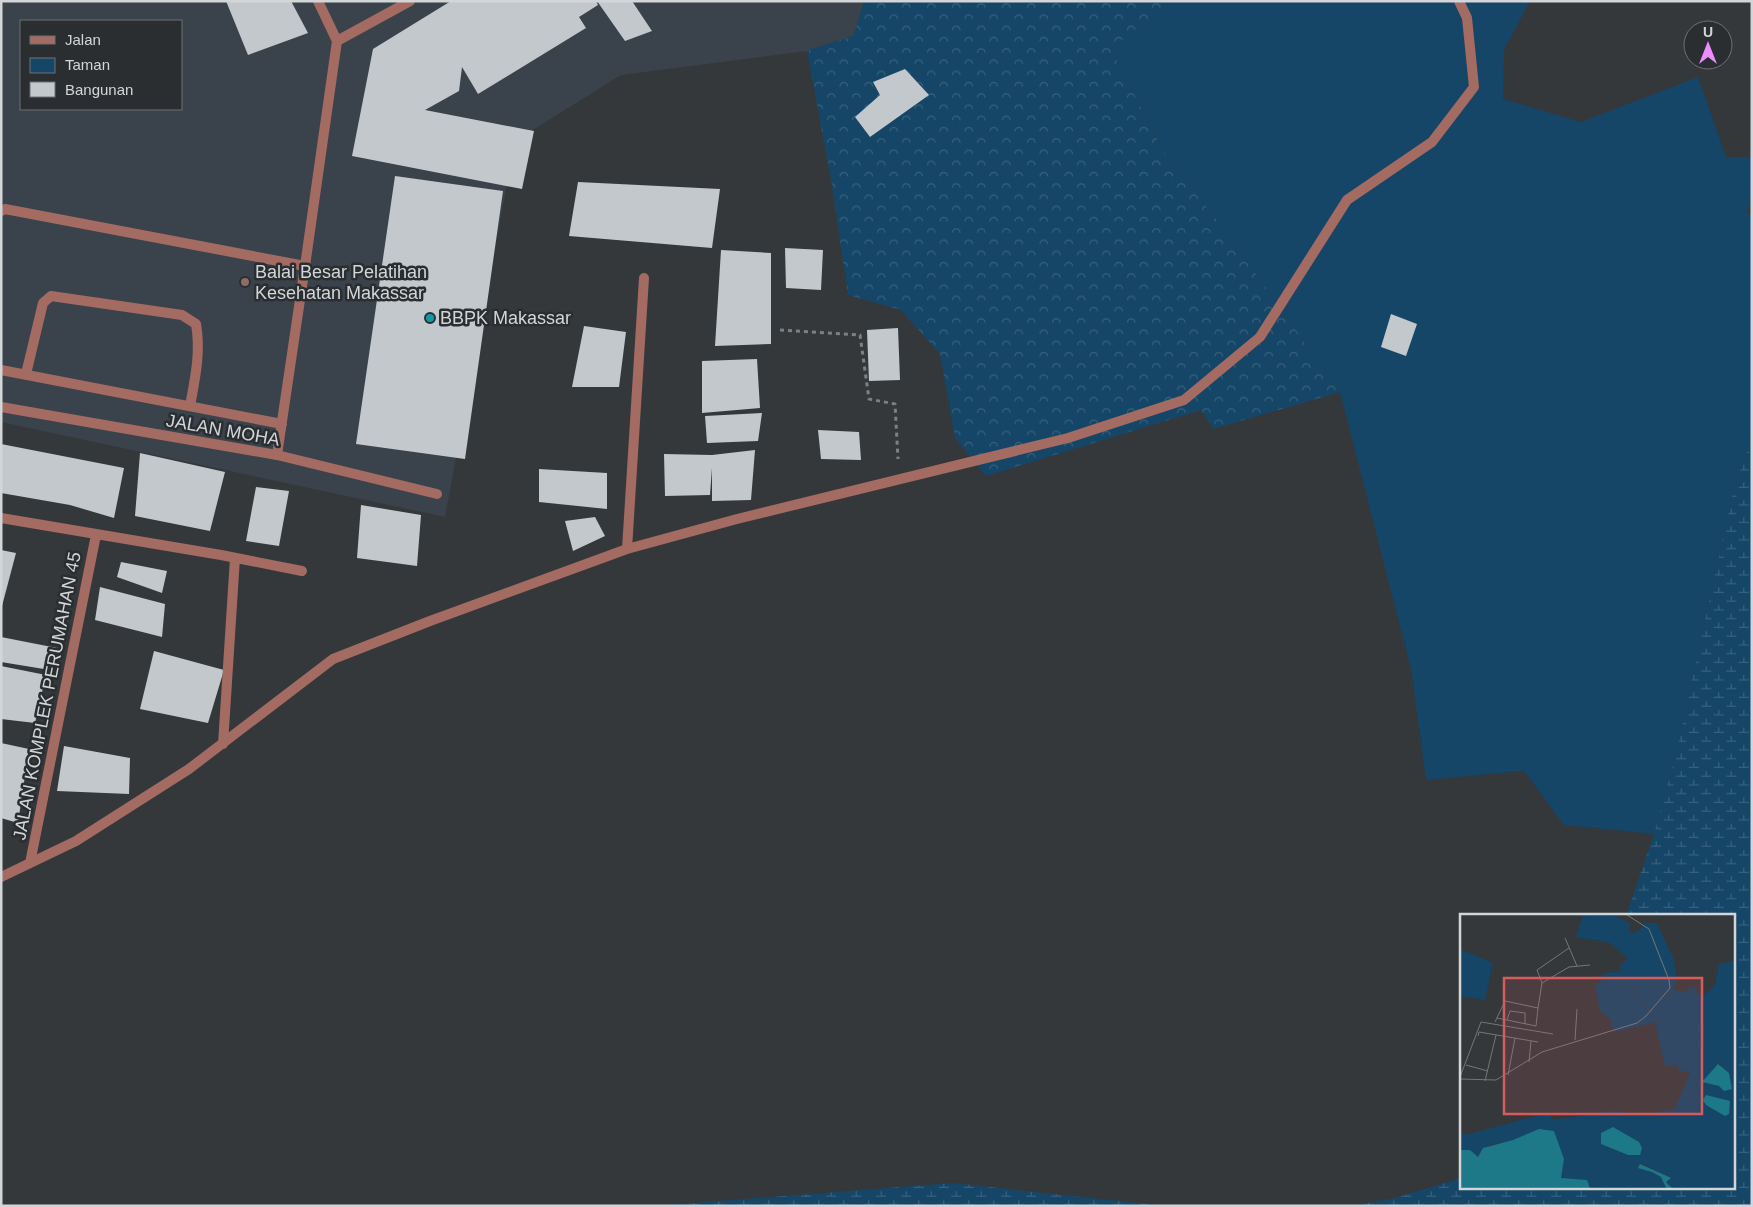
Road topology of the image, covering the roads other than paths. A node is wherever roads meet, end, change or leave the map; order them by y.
1 (318, 1) edge
2 (410, 1) edge
3 (1459, 1) edge
4 (337, 41) junction
5 (1, 210) edge
6 (305, 266) junction
7 (644, 278) dead end
8 (1, 370) edge
9 (26, 374) junction
10 (190, 406) junction
11 (1, 407) edge
12 (282, 424) junction
13 (277, 455) junction
14 (437, 494) dead end
15 (1, 518) edge
16 (96, 535) junction
17 (627, 549) junction
18 (235, 558) junction
19 (302, 572) dead end
20 (223, 744) junction
21 (30, 863) junction
22 (1, 877) edge

1 - 4 street
2 - 4 street
3 - 17 street
4 - 6 street
5 - 6 street
6 - 12 street
7 - 17 street
8 - 9 street
9 - 10 street
9 - 10 street
10 - 12 street
11 - 13 street, JALAN MOHA
12 - 13 street
13 - 14 street, JALAN MOHA
15 - 16 street, JALAN KOMPLEK PERUMAHAN 45
16 - 18 street, JALAN KOMPLEK PERUMAHAN 45
16 - 21 street, JALAN KOMPLEK PERUMAHAN 45
17 - 20 street
18 - 19 street, JALAN KOMPLEK PERUMAHAN 45
18 - 20 street
20 - 21 street
21 - 22 street

